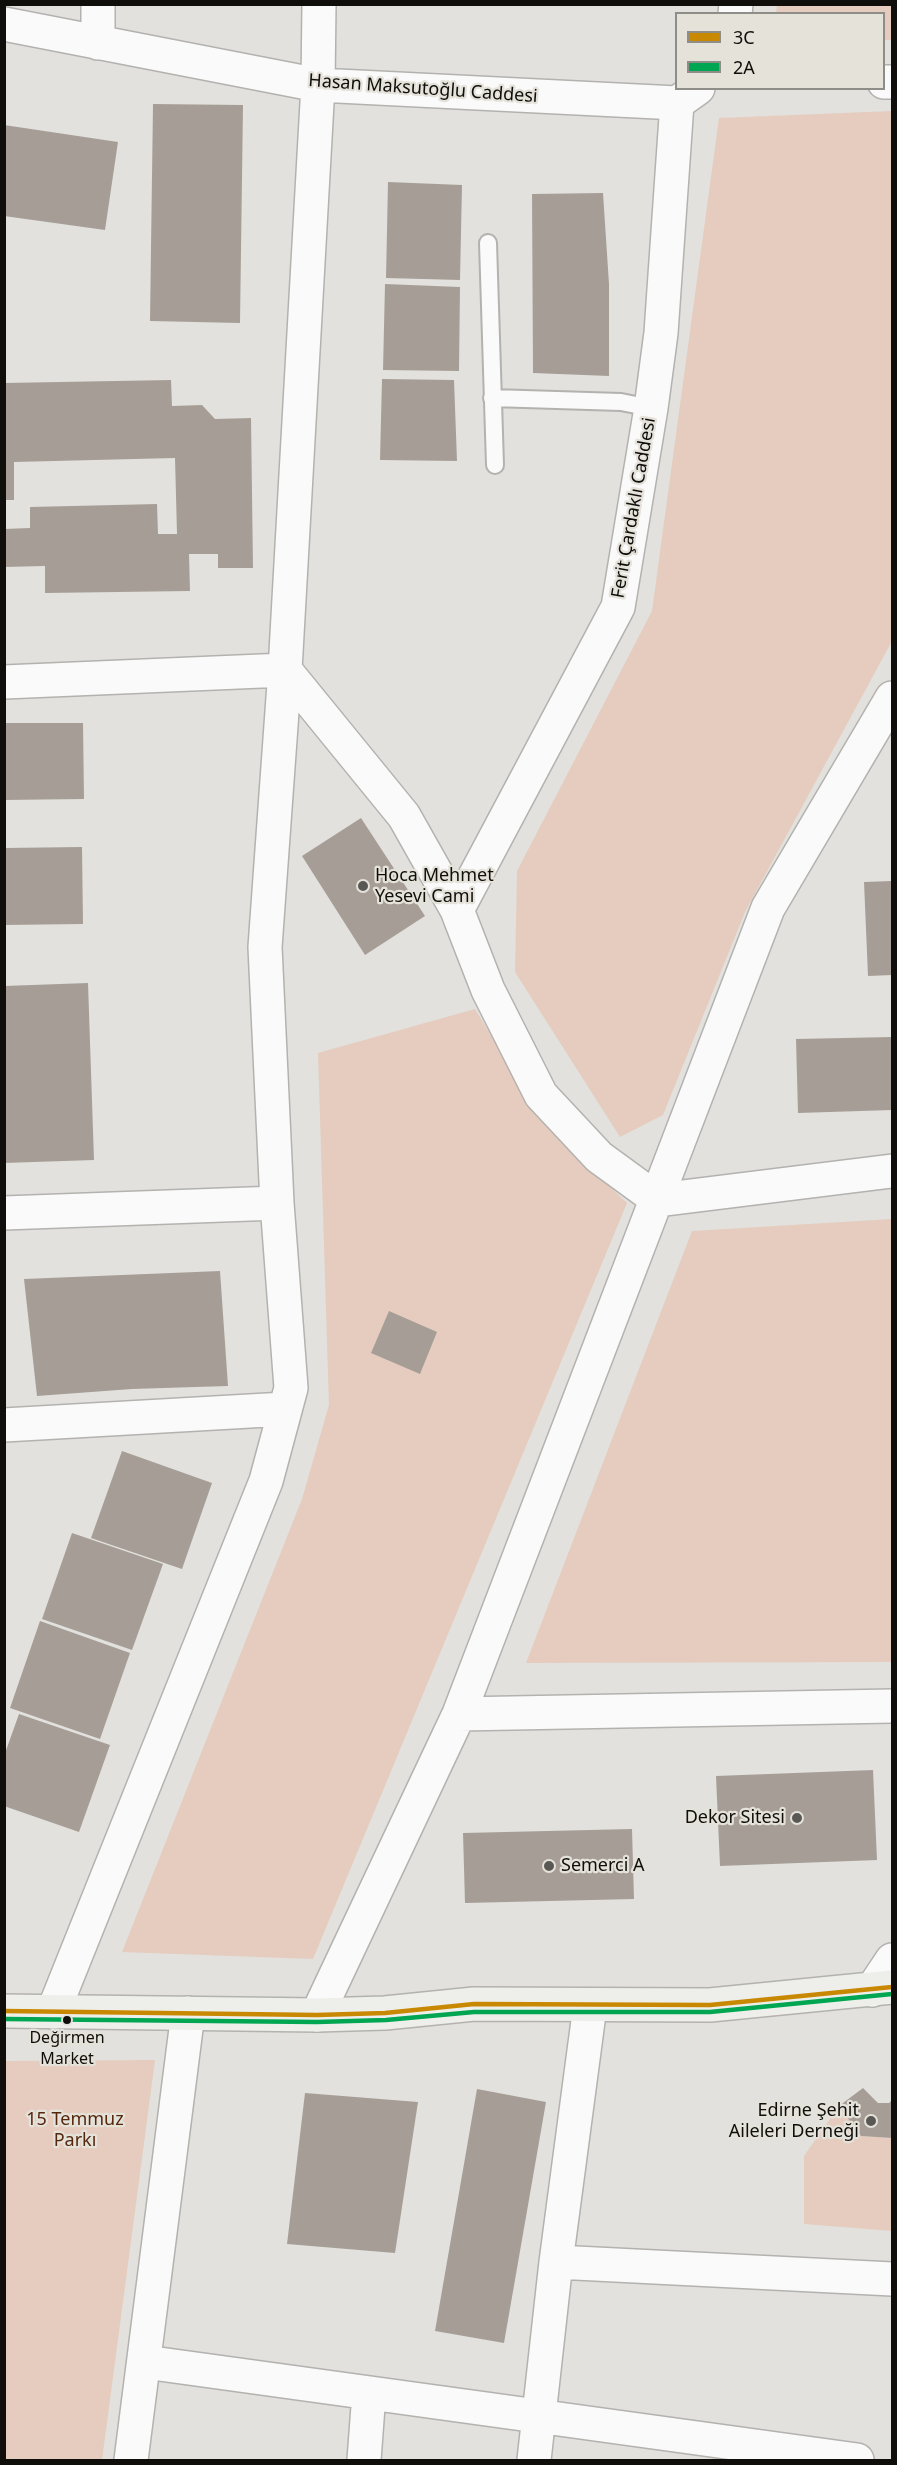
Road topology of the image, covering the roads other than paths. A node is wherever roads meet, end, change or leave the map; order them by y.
1 (98, 4) edge
2 (319, 4) edge
3 (4, 24) edge
4 (98, 43) junction
5 (318, 85) junction
6 (688, 96) edge
7 (488, 243) dead end
8 (492, 398) junction
9 (651, 408) junction
10 (495, 465) dead end
11 (285, 670) junction
12 (4, 682) edge
13 (892, 698) edge
14 (457, 910) junction
15 (892, 1171) edge
16 (658, 1200) junction
17 (277, 1203) junction
18 (4, 1213) edge
19 (285, 1409) junction
20 (4, 1425) edge
21 (892, 1706) edge
22 (459, 1714) junction
23 (892, 1960) edge
24 (882, 1989) edge
25 (590, 2006) junction
26 (4, 2011) edge
27 (53, 2012) junction
28 (188, 2013) junction
29 (317, 2015) junction
30 (556, 2262) junction
31 (892, 2279) edge
32 (145, 2362) junction
33 (369, 2393) junction
34 (538, 2415) junction
35 (131, 2460) edge
36 (364, 2460) edge
37 (534, 2460) edge
38 (857, 2460) edge

1 - 4 street
2 - 5 street
3 - 4 street, Hasan Maksutoğlu Caddesi
4 - 5 street, Hasan Maksutoğlu Caddesi
5 - 6 street, Hasan Maksutoğlu Caddesi
5 - 11 street
6 - 9 street, Ferit Çardaklı Caddesi
7 - 8 lane
8 - 9 lane
8 - 10 lane
9 - 14 street, Ferit Çardaklı Caddesi
11 - 12 street
11 - 14 street
11 - 17 street
13 - 16 street
14 - 16 street
15 - 16 street
16 - 22 street
17 - 18 street
17 - 19 street
19 - 20 street
19 - 27 street
21 - 22 street
22 - 29 street
23 - 24 street
24 - 25 main road
25 - 29 main road
25 - 30 street
26 - 27 main road
27 - 28 main road
28 - 29 main road
28 - 32 street
30 - 31 street
30 - 34 street
32 - 33 street
32 - 35 street
33 - 34 street
33 - 36 street
34 - 37 street
34 - 38 street

